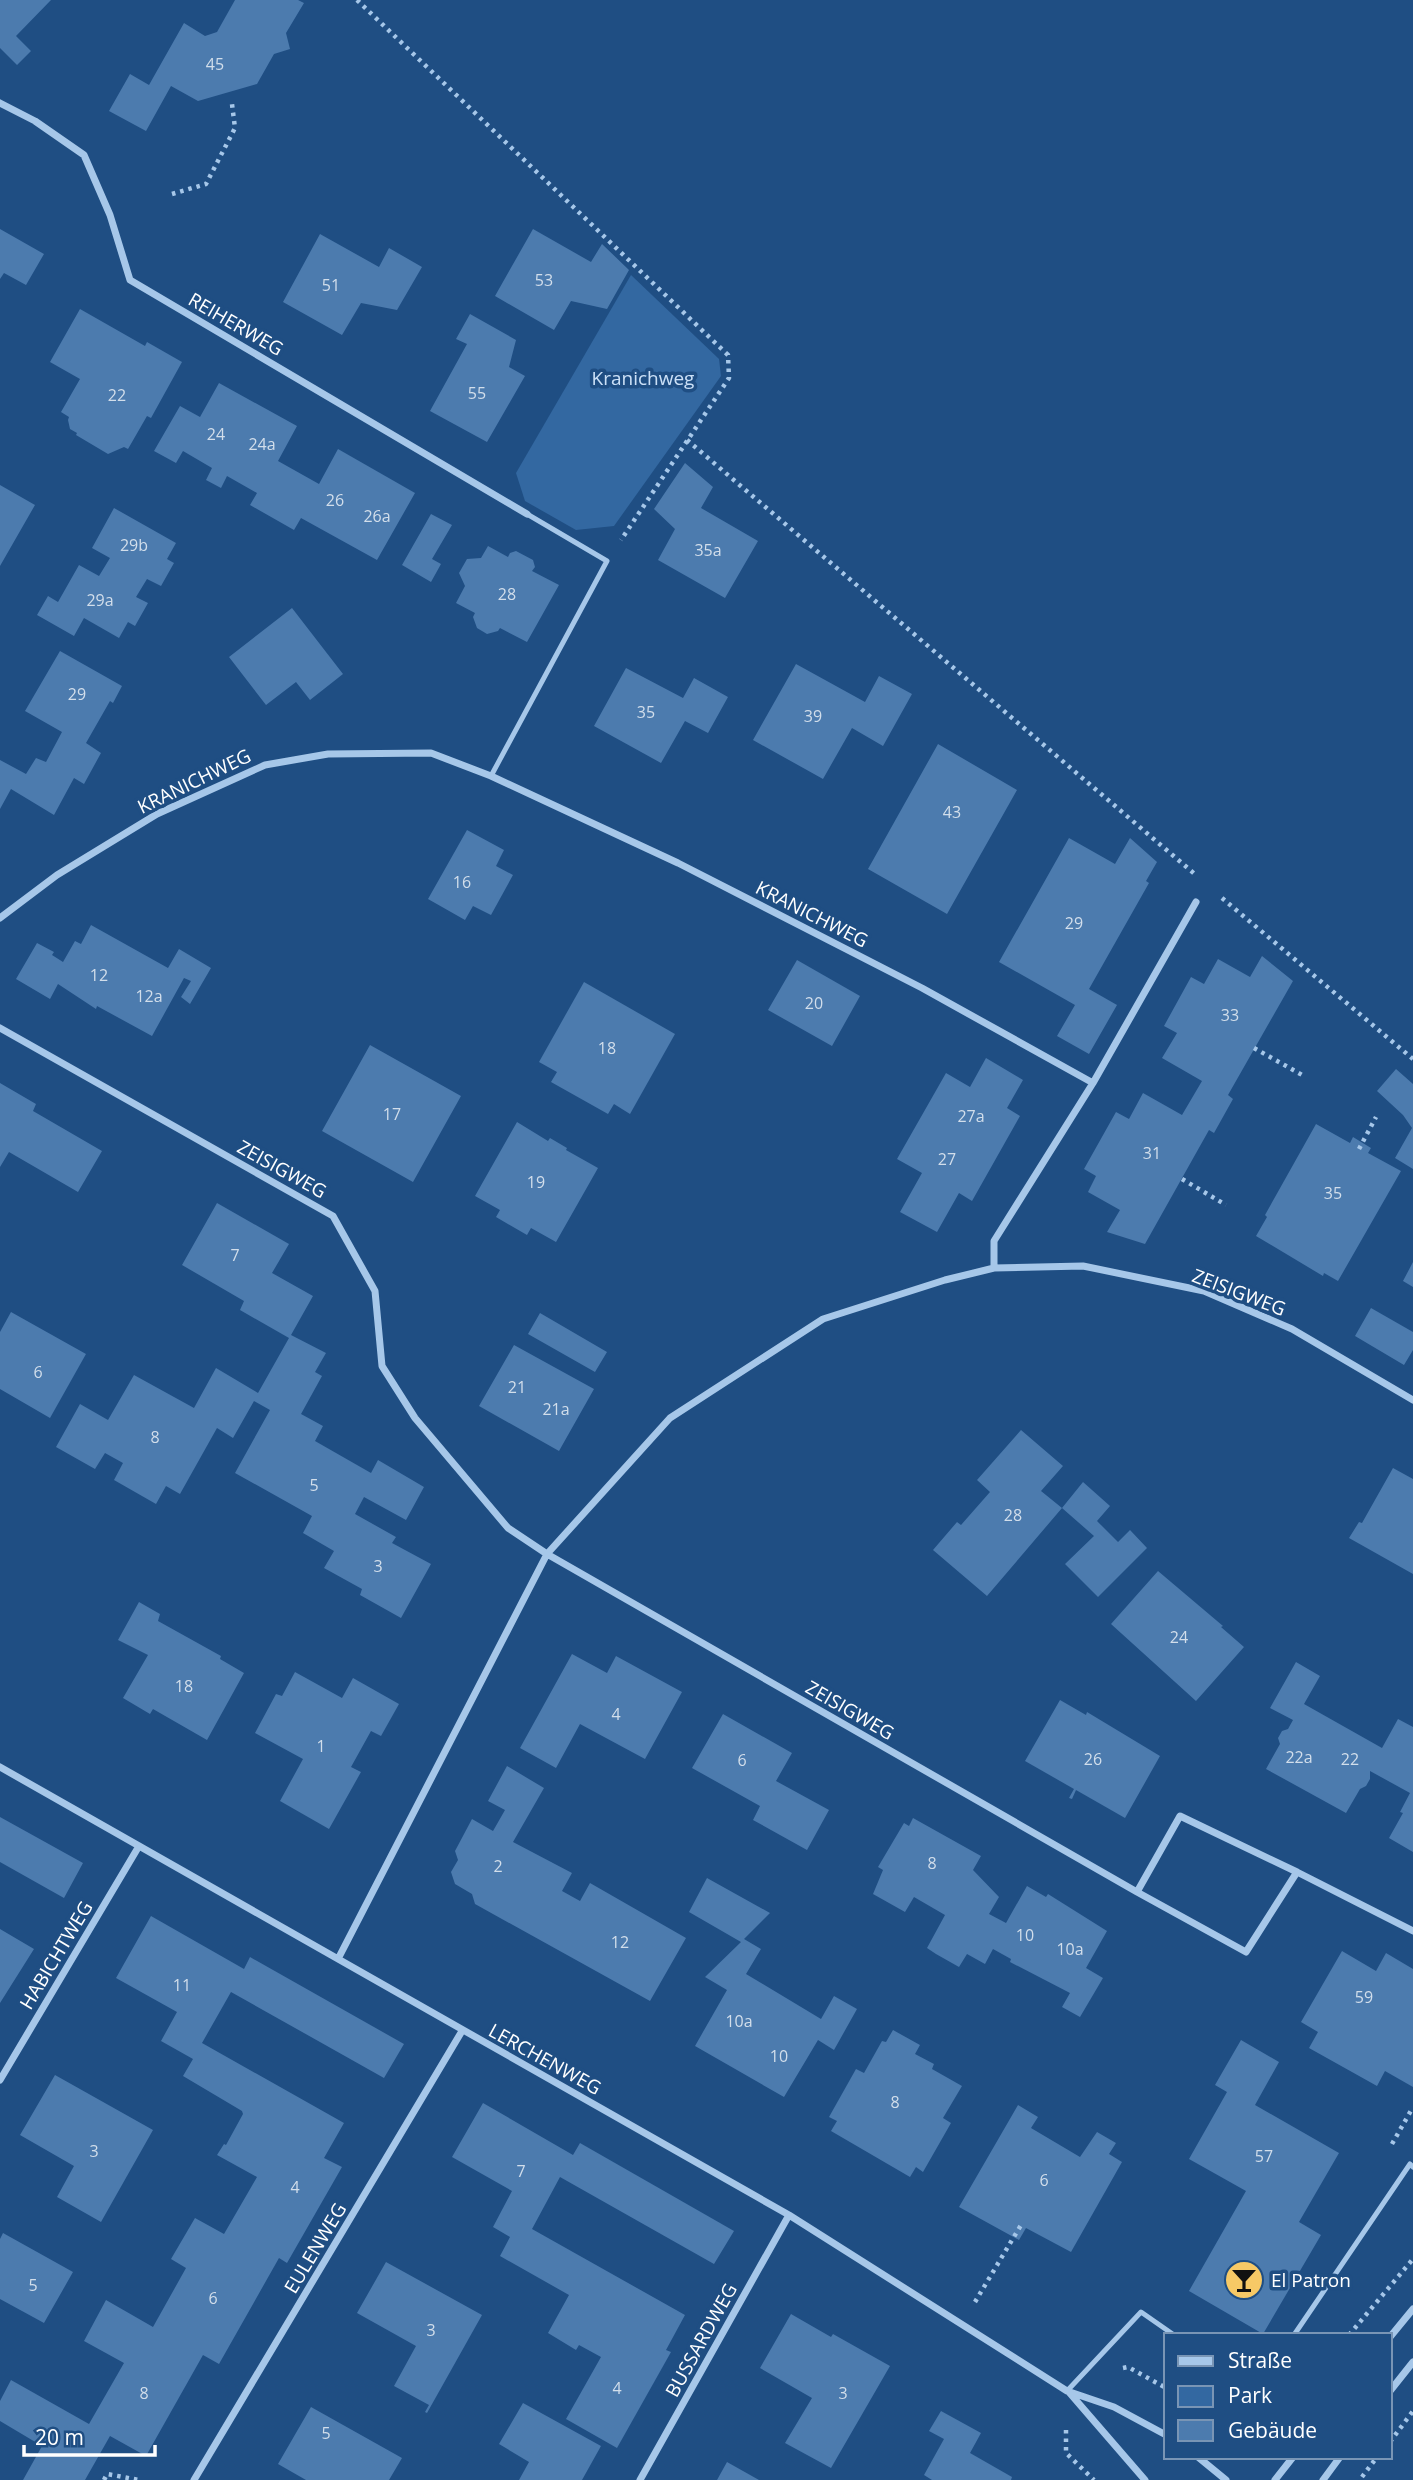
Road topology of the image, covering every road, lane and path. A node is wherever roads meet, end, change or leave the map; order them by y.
1 (357, 0) edge
2 (0, 103) edge
3 (232, 104) dead end
4 (173, 194) dead end
5 (687, 440) junction
6 (527, 514) joint
7 (607, 561) junction
8 (491, 776) junction
9 (1207, 885) dead end
10 (1217, 894) dead end
11 (1196, 902) dead end
12 (0, 918) edge
13 (0, 1028) edge
14 (1255, 1048) dead end
15 (1413, 1059) edge
16 (1304, 1076) dead end
17 (1093, 1083) junction
18 (1376, 1117) dead end
19 (1360, 1149) dead end
20 (1182, 1178) dead end
21 (1226, 1205) dead end
22 (994, 1268) junction
23 (1413, 1400) edge
24 (547, 1555) junction
25 (0, 1767) edge
26 (139, 1846) junction
27 (1297, 1872) junction
28 (1137, 1892) junction
29 (1413, 1931) edge
30 (338, 1959) junction
31 (462, 2031) junction
32 (0, 2080) edge
33 (1413, 2107) edge
34 (1388, 2151) dead end
35 (1413, 2167) edge
36 (789, 2215) junction
37 (1021, 2225) dead end
38 (1413, 2259) edge
39 (1413, 2309) edge
40 (962, 2324) junction
41 (1171, 2333) edge
42 (1295, 2333) edge
43 (1351, 2333) edge
44 (1392, 2335) edge
45 (1413, 2362) edge
46 (1392, 2388) edge
47 (1067, 2390) junction
48 (1413, 2411) edge
49 (1164, 2434) edge
50 (1392, 2439) edge
51 (1200, 2459) edge
52 (1291, 2459) edge
53 (1339, 2459) edge
54 (1375, 2459) edge
55 (104, 2480) edge
56 (139, 2480) edge
57 (194, 2480) edge
58 (640, 2480) edge
59 (1145, 2480) edge
60 (1226, 2480) edge
61 (1275, 2480) edge
62 (1323, 2480) edge
63 (1359, 2480) edge

1 - 5 path
2 - 6 street, REIHERWEG
3 - 4 path
5 - 7 path
5 - 9 path
6 - 7 lane
7 - 8 lane
8 - 12 street, KRANICHWEG
8 - 17 street, KRANICHWEG
10 - 15 path
11 - 17 street
13 - 24 street, ZEISIGWEG
14 - 16 path
17 - 22 street
18 - 19 path
20 - 21 path
22 - 23 street, ZEISIGWEG
22 - 24 street, ZEISIGWEG
24 - 28 street, ZEISIGWEG
24 - 30 street, ZEISIGWEG
25 - 26 street, LERCHENWEG
26 - 30 street, LERCHENWEG
26 - 32 street, HABICHTWEG
27 - 28 street
27 - 28 street, ZEISIGWEG
27 - 29 street
30 - 31 street, LERCHENWEG
31 - 36 street, LERCHENWEG
31 - 57 street, EULENWEG
33 - 34 path
35 - 42 lane
36 - 40 street, LERCHENWEG
36 - 58 street, BUSSARDWEG
37 - 40 path
38 - 43 path
39 - 44 street
40 - 47 street, LERCHENWEG
41 - 47 lane
45 - 46 street
47 - 49 street, LERCHENWEG
47 - 59 street, LERCHENWEG
48 - 50 path
51 - 60 street
52 - 61 street
53 - 62 street
54 - 63 path
55 - 56 path

